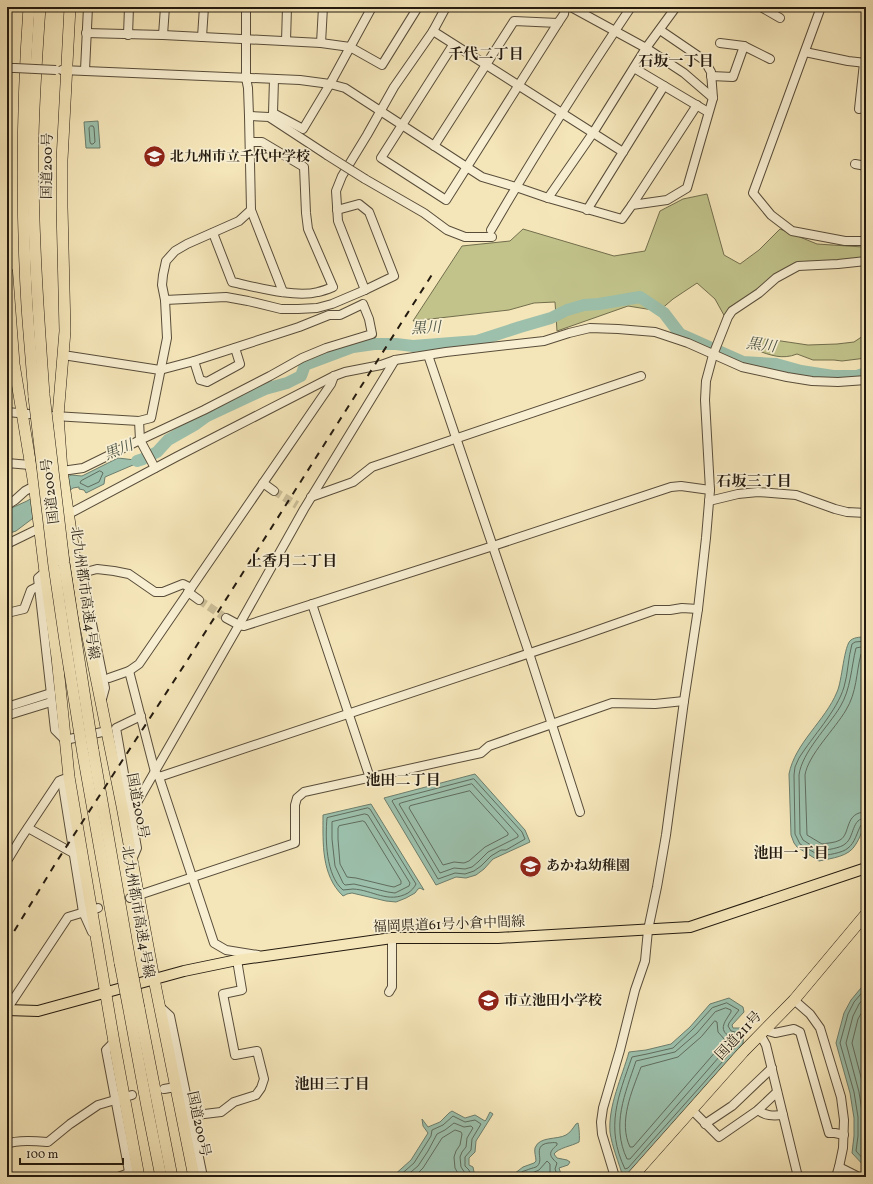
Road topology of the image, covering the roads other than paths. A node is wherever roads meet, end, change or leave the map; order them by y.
1 (29, 7) edge
2 (40, 7) edge
3 (70, 7) edge
4 (88, 7) edge
5 (128, 7) edge
6 (165, 7) edge
7 (204, 7) edge
8 (246, 7) edge
9 (288, 7) edge
10 (323, 7) edge
11 (372, 7) edge
12 (418, 7) edge
13 (446, 7) edge
14 (565, 7) edge
15 (571, 7) edge
16 (631, 7) edge
17 (676, 7) edge
18 (761, 7) edge
19 (821, 7) edge
20 (780, 18) dead end
21 (558, 23) junction
22 (660, 30) junction
23 (433, 31) junction
24 (615, 31) junction
25 (86, 33) junction
26 (128, 35) junction
27 (163, 35) junction
28 (202, 37) junction
29 (246, 40) junction
30 (286, 41) junction
31 (321, 43) junction
32 (720, 43) dead end
33 (453, 45) junction
34 (744, 46) junction
35 (350, 47) junction
36 (646, 48) junction
37 (805, 52) junction
38 (770, 59) dead end
39 (865, 63) edge
40 (486, 65) junction
41 (11, 68) edge
42 (634, 68) junction
43 (62, 70) junction
44 (84, 70) junction
45 (711, 76) junction
46 (246, 78) junction
47 (274, 79) junction
48 (330, 84) junction
49 (518, 86) junction
50 (664, 86) junction
51 (712, 98) junction
52 (697, 105) junction
53 (859, 109) dead end
54 (381, 112) junction
55 (708, 112) junction
56 (562, 113) junction
57 (249, 116) junction
58 (402, 125) junction
59 (592, 133) junction
60 (250, 142) junction
61 (434, 146) junction
62 (623, 152) junction
63 (855, 164) dead end
64 (866, 166) edge
65 (467, 167) junction
66 (516, 187) junction
67 (548, 198) junction
68 (632, 205) junction
69 (251, 210) junction
70 (337, 210) junction
71 (587, 210) junction
72 (213, 233) junction
73 (866, 241) edge
74 (866, 261) edge
75 (7, 272) edge
76 (365, 290) junction
77 (283, 292) junction
78 (165, 300) junction
79 (235, 348) junction
80 (713, 353) junction
81 (63, 355) junction
82 (428, 355) junction
83 (395, 360) junction
84 (194, 361) junction
85 (160, 370) junction
86 (334, 376) junction
87 (642, 376) dead end
88 (866, 380) edge
89 (39, 396) junction
90 (7, 412) edge
91 (23, 413) junction
92 (58, 416) junction
93 (139, 421) junction
94 (456, 438) junction
95 (142, 441) junction
96 (7, 463) edge
97 (30, 465) junction
98 (154, 467) junction
99 (63, 473) junction
100 (263, 484) junction
101 (35, 489) junction
102 (274, 490) tunnel mouth
103 (710, 490) junction
104 (311, 497) junction
105 (709, 501) junction
106 (7, 505) edge
107 (68, 512) junction
108 (866, 513) edge
109 (40, 526) junction
110 (7, 544) edge
111 (493, 546) junction
112 (73, 547) junction
113 (45, 572) junction
114 (82, 573) junction
115 (39, 586) junction
116 (190, 590) junction
117 (199, 600) tunnel mouth
118 (312, 604) junction
119 (698, 609) junction
120 (7, 613) edge
121 (226, 618) tunnel mouth
122 (239, 625) junction
123 (156, 640) junction
124 (529, 653) junction
125 (129, 671) junction
126 (106, 676) junction
127 (49, 698) junction
128 (684, 701) junction
129 (101, 702) junction
130 (7, 711) edge
131 (348, 713) junction
132 (141, 716) junction
133 (552, 724) junction
134 (112, 729) junction
135 (65, 740) junction
136 (157, 774) junction
137 (65, 778) junction
138 (370, 778) junction
139 (580, 812) dead end
140 (131, 813) junction
141 (28, 828) junction
142 (73, 853) junction
143 (7, 861) edge
144 (132, 861) junction
145 (866, 868) edge
146 (192, 876) junction
147 (134, 896) junction
148 (91, 910) junction
149 (866, 914) edge
150 (648, 930) junction
151 (392, 938) junction
152 (265, 957) junction
153 (237, 960) junction
154 (154, 979) junction
155 (389, 992) dead end
156 (105, 993) junction
157 (794, 1000) junction
158 (134, 1009) junction
159 (7, 1010) edge
160 (762, 1032) junction
161 (772, 1068) junction
162 (180, 1086) junction
163 (164, 1089) dead end
164 (777, 1092) junction
165 (123, 1098) junction
166 (158, 1104) junction
167 (692, 1110) junction
168 (758, 1110) junction
169 (185, 1112) junction
170 (783, 1114) junction
171 (706, 1124) junction
172 (844, 1135) junction
173 (7, 1144) edge
174 (839, 1167) junction
175 (133, 1176) edge
176 (118, 1177) edge
177 (161, 1177) edge
178 (172, 1177) edge
179 (177, 1177) edge
180 (194, 1177) edge
181 (203, 1177) edge
182 (615, 1177) edge
183 (632, 1177) edge
184 (798, 1177) edge
185 (836, 1177) edge
186 (859, 1177) edge

1 - 89 highway, 北九州都市高速4号線
2 - 89 highway, 北九州都市高速4号線
3 - 43 highway, 国道200号
4 - 25 street
5 - 26 street
6 - 27 street
7 - 28 street
8 - 29 street
9 - 30 street
10 - 31 street
11 - 35 street
12 - 35 street
13 - 23 street
14 - 21 street
15 - 24 street
16 - 24 street
17 - 22 street
18 - 20 street
19 - 37 street
21 - 40 street
21 - 49 street
22 - 36 street
22 - 45 street
23 - 33 street
23 - 54 street
24 - 36 street
24 - 56 street
25 - 26 street
25 - 44 street
26 - 27 street
27 - 28 street
28 - 29 street
29 - 30 street
29 - 46 street
30 - 31 street
31 - 35 street
32 - 34 street
33 - 40 street
33 - 58 street
34 - 38 street
34 - 45 street
35 - 48 street
36 - 42 street
36 - 51 street
37 - 39 street
37 - 73 street
39 - 53 street
40 - 49 street
40 - 61 street
41 - 43 street, bridge
42 - 50 street
42 - 59 street
43 - 44 street
43 - 81 highway, 国道200号
44 - 46 street
45 - 51 street
46 - 47 street
46 - 57 street
47 - 48 street
47 - 48 street
48 - 54 street
49 - 56 street
49 - 65 street
50 - 52 street
50 - 62 street
51 - 55 street
52 - 55 street
52 - 68 street
54 - 58 street
54 - 70 street
55 - 68 street
56 - 59 street
56 - 66 street
57 - 60 street
57 - 66 street, bridge
58 - 61 street
58 - 65 street
59 - 62 street
59 - 67 street
60 - 69 street
60 - 77 street
61 - 65 street
62 - 71 street
63 - 64 street
65 - 66 street
66 - 67 street
67 - 71 street
68 - 71 street
69 - 72 street
69 - 77 street
70 - 76 street
70 - 76 street
72 - 77 street
72 - 78 street
74 - 80 street
75 - 91 highway, 国道200号
76 - 78 street
78 - 85 street
79 - 84 street
79 - 84 street
79 - 95 street
80 - 82 street
80 - 88 street
80 - 103 street
81 - 85 street
81 - 92 highway, 国道200号
82 - 83 street
82 - 94 street
83 - 86 street
83 - 104 street
84 - 85 street
85 - 93 street
86 - 98 street
86 - 100 street
87 - 94 street
89 - 158 highway, 北九州都市高速4号線, bridge
90 - 91 street
91 - 92 street
91 - 97 highway, 国道200号
92 - 93 street
92 - 99 highway, 国道200号
93 - 95 street
94 - 104 street
94 - 111 street
95 - 98 street
95 - 99 street
96 - 97 street
97 - 101 highway, 国道200号
98 - 107 street
99 - 101 street
99 - 107 highway, 国道200号
100 - 102 street
100 - 116 street
101 - 106 street
101 - 109 highway, 国道200号
103 - 105 street
103 - 111 street
104 - 122 street
105 - 108 street
105 - 119 street
107 - 109 street
107 - 112 highway, 国道200号
109 - 110 street
109 - 113 highway, 国道200号
111 - 118 street
111 - 124 street
112 - 114 street
112 - 129 highway, 国道200号
113 - 115 street
113 - 135 highway, 国道200号
114 - 116 street
114 - 126 street
115 - 120 street
115 - 127 street
116 - 117 street
116 - 123 street
118 - 122 street
118 - 131 street
119 - 124 street
119 - 128 street
121 - 122 street
122 - 136 street
123 - 125 street
123 - 126 street
124 - 131 street
124 - 133 street
125 - 126 street
125 - 132 street
126 - 129 street
127 - 130 street
127 - 135 street
128 - 133 street
128 - 150 street
129 - 134 highway, 国道200号
131 - 136 street
131 - 138 street
132 - 134 street
132 - 136 street
133 - 138 street
133 - 139 street
134 - 135 street
134 - 140 street
134 - 144 highway, 国道200号
135 - 137 highway, 国道200号
136 - 140 street
136 - 146 street
137 - 141 street
137 - 142 street
137 - 148 highway, 国道200号
138 - 146 street
140 - 144 street
141 - 142 street
141 - 143 street
142 - 148 street
144 - 147 highway, 国道200号
145 - 150 main road, 福岡県道61号小倉中間線
146 - 147 street
146 - 152 street
147 - 154 highway, 国道200号
148 - 156 highway, 国道200号
148 - 159 street
149 - 157 highway, 国道211号
150 - 151 main road, 福岡県道61号小倉中間線
150 - 182 street
151 - 152 main road, 福岡県道61号小倉中間線
151 - 155 street
152 - 153 main road, 福岡県道61号小倉中間線
153 - 154 main road, 福岡県道61号小倉中間線
153 - 169 street
154 - 156 main road, 福岡県道61号小倉中間線
154 - 162 highway, 国道200号
156 - 159 main road, 福岡県道61号小倉中間線
156 - 165 highway, 国道200号
157 - 160 highway, 国道211号
157 - 172 street
158 - 166 highway, 北九州都市高速4号線
158 - 177 highway, 北九州都市高速4号線
160 - 161 street
160 - 167 highway, 国道211号
160 - 172 street
161 - 164 street
161 - 171 street
162 - 163 street
162 - 169 highway, 国道200号
164 - 168 street
164 - 170 street
165 - 173 street
165 - 175 highway, 国道200号
166 - 178 highway, 北九州都市高速4号線
166 - 179 highway
167 - 171 street
167 - 183 highway, 国道211号
168 - 170 street
168 - 171 street
169 - 180 highway, 国道200号
169 - 181 street
170 - 184 street
172 - 174 street
174 - 185 street
174 - 186 street
175 - 176 street

